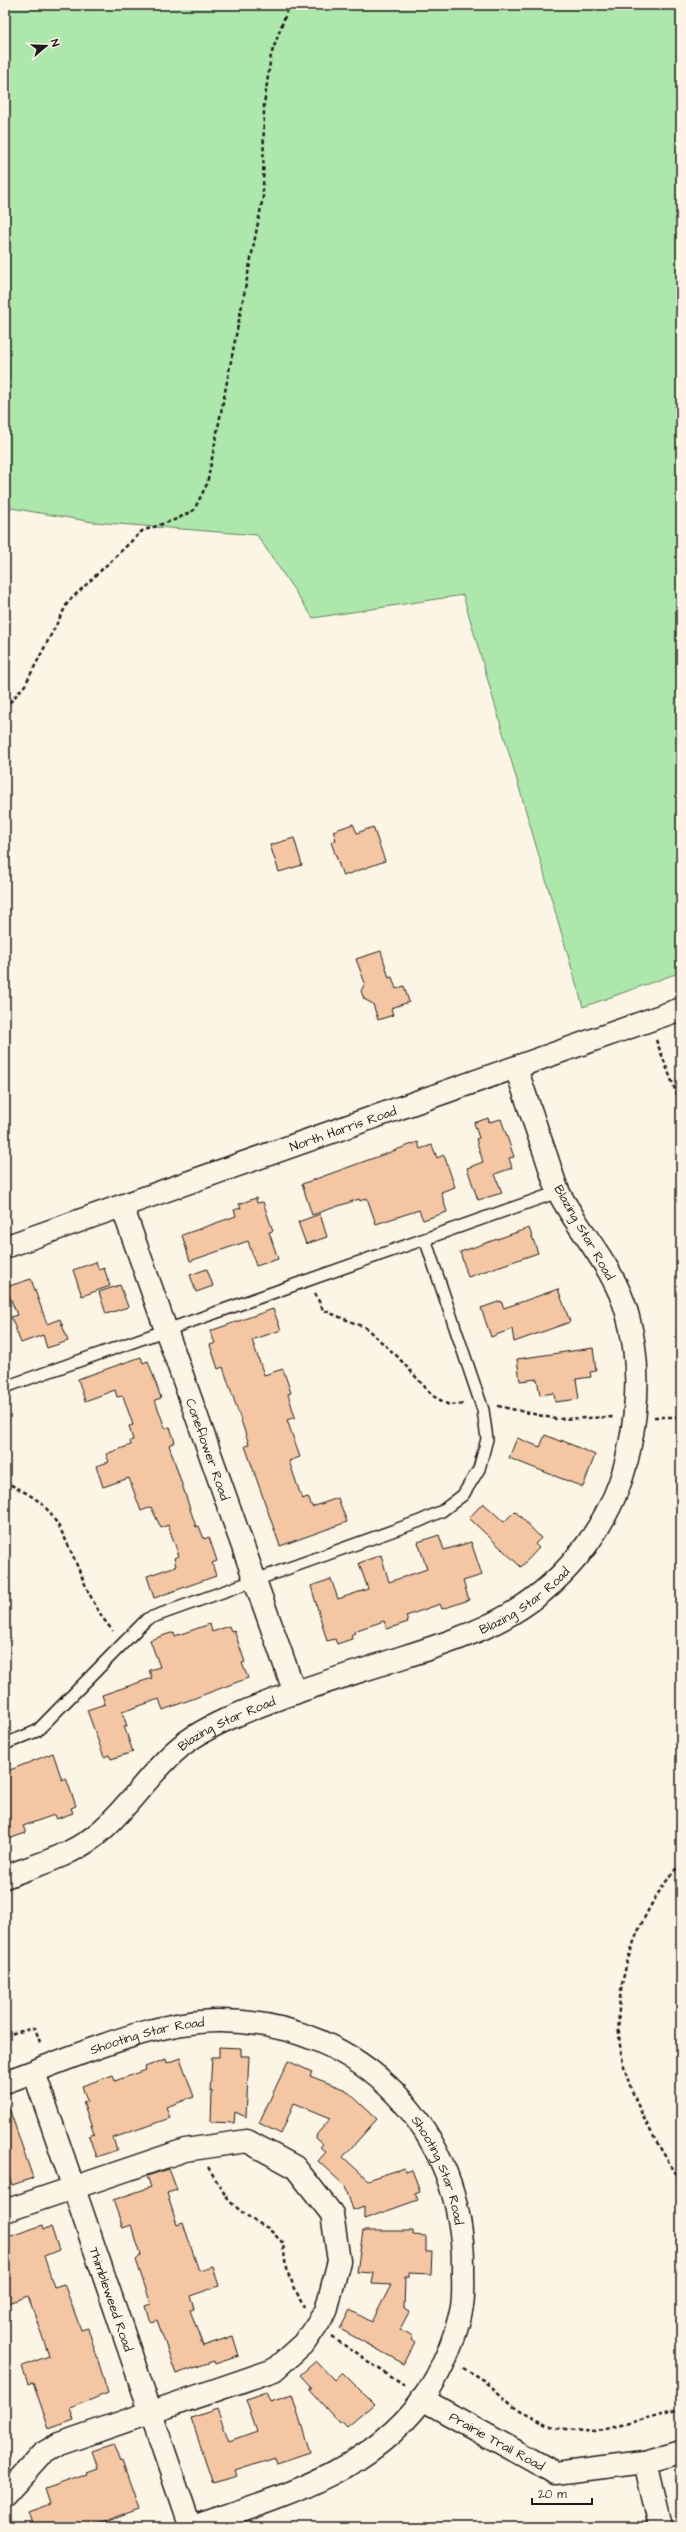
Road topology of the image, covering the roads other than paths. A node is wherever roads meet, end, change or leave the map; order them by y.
1 (681, 1009) edge
2 (516, 1068) junction
3 (558, 1192) junction
4 (122, 1206) junction
5 (425, 1239) junction
6 (5, 1247) edge
7 (166, 1330) junction
8 (5, 1386) edge
9 (256, 1579) junction
10 (295, 1693) junction
11 (5, 1744) edge
12 (5, 1877) edge
13 (41, 2068) junction
14 (5, 2082) edge
15 (73, 2188) junction
16 (5, 2211) edge
17 (422, 2399) junction
18 (150, 2412) junction
19 (681, 2452) edge
20 (645, 2462) junction
21 (5, 2495) edge
22 (190, 2527) edge
23 (193, 2527) edge
24 (660, 2527) edge

1 - 2 street, North Harris Road
2 - 3 street, Blazing Star Road
2 - 4 street, North Harris Road
3 - 5 lane
3 - 10 street, Blazing Star Road
4 - 6 street, North Harris Road
4 - 7 street, Coneflower Road
5 - 7 lane
5 - 9 lane
7 - 8 lane
7 - 9 street, Coneflower Road
9 - 10 street, Coneflower Road
9 - 11 lane
10 - 12 street, Blazing Star Road
13 - 14 street, Shooting Star Road
13 - 15 street, Thimbleweed Road
13 - 17 street, Shooting Star Road
15 - 16 street
15 - 18 street, Thimbleweed Road
15 - 18 street
17 - 20 street, Prairie Trail Road
17 - 23 street, Shooting Star Road
18 - 21 street
18 - 22 street, Thimbleweed Road
19 - 20 street, Prairie Trail Road
20 - 24 street

